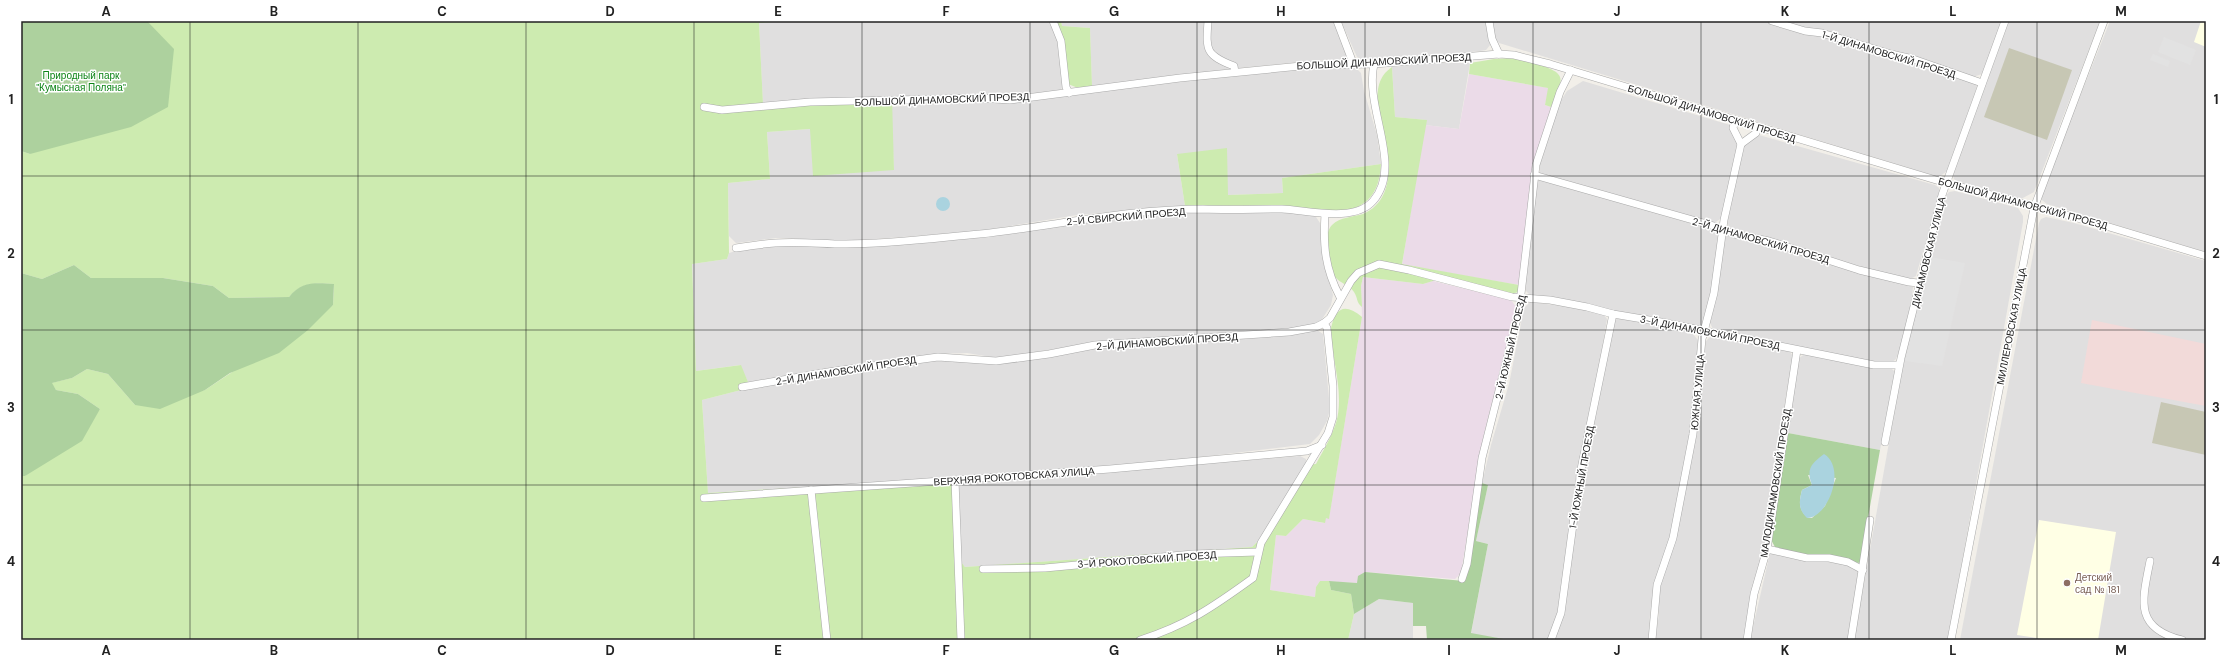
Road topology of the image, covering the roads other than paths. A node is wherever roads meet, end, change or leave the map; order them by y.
1 (1053, 21) edge
2 (1208, 21) edge
3 (1338, 21) edge
4 (1489, 21) edge
5 (1772, 21) edge
6 (2005, 21) edge
7 (2104, 21) edge
8 (1499, 54) junction
9 (1353, 63) junction
10 (1374, 64) junction
11 (1571, 70) junction
12 (1235, 72) junction
13 (1982, 82) junction
14 (1068, 93) junction
15 (704, 107) dead end
16 (1735, 120) junction
17 (1758, 127) junction
18 (1741, 144) junction
19 (1534, 176) junction
20 (1946, 183) junction
21 (2034, 208) junction
22 (1325, 214) junction
23 (1723, 229) junction
24 (736, 248) dead end
25 (2206, 256) edge
26 (1918, 283) junction
27 (1340, 297) junction
28 (1522, 298) junction
29 (1613, 314) junction
30 (1324, 323) junction
31 (1705, 331) junction
32 (1796, 350) junction
33 (1899, 365) junction
34 (742, 387) dead end
35 (1885, 442) dead end
36 (1322, 445) junction
37 (955, 480) junction
38 (811, 490) junction
39 (704, 498) dead end
40 (1870, 520) dead end
41 (1767, 549) junction
42 (1258, 552) junction
43 (2150, 561) dead end
44 (984, 569) dead end
45 (1863, 570) junction
46 (1462, 579) dead end
47 (827, 640) edge
48 (961, 640) edge
49 (1140, 640) edge
50 (1551, 640) edge
51 (1652, 640) edge
52 (1747, 640) edge
53 (1851, 640) edge
54 (1951, 640) edge
55 (2182, 640) edge

1 - 14 street
2 - 12 street
3 - 9 street
4 - 8 street
5 - 13 street, 1-Й ДИНАМОВСКИЙ ПРОЕЗД
6 - 13 street, ДИНАМОВСКАЯ УЛИЦА
7 - 21 street, МИЛЛЕРОВСКАЯ УЛИЦА
8 - 10 street, БОЛЬШОЙ ДИНАМОВСКИЙ ПРОЕЗД
8 - 11 street, БОЛЬШОЙ ДИНАМОВСКИЙ ПРОЕЗД
9 - 10 street, БОЛЬШОЙ ДИНАМОВСКИЙ ПРОЕЗД
9 - 12 street, БОЛЬШОЙ ДИНАМОВСКИЙ ПРОЕЗД
10 - 22 street, 2-Й СВИРСКИЙ ПРОЕЗД
11 - 16 street, БОЛЬШОЙ ДИНАМОВСКИЙ ПРОЕЗД
11 - 19 street, 2-Й ЮЖНЫЙ ПРОЕЗД
12 - 14 street, БОЛЬШОЙ ДИНАМОВСКИЙ ПРОЕЗД
13 - 20 street, ДИНАМОВСКАЯ УЛИЦА
14 - 15 street, БОЛЬШОЙ ДИНАМОВСКИЙ ПРОЕЗД
16 - 17 street, БОЛЬШОЙ ДИНАМОВСКИЙ ПРОЕЗД
16 - 18 street
17 - 18 street
17 - 20 street, БОЛЬШОЙ ДИНАМОВСКИЙ ПРОЕЗД
18 - 23 street, ЮЖНАЯ УЛИЦА
19 - 23 street, 2-Й ДИНАМОВСКИЙ ПРОЕЗД
19 - 28 street, 2-Й ЮЖНЫЙ ПРОЕЗД
20 - 21 street, БОЛЬШОЙ ДИНАМОВСКИЙ ПРОЕЗД
20 - 26 street, ДИНАМОВСКАЯ УЛИЦА
21 - 25 street, БОЛЬШОЙ ДИНАМОВСКИЙ ПРОЕЗД
21 - 54 street, МИЛЛЕРОВСКАЯ УЛИЦА
22 - 24 street, 2-Й СВИРСКИЙ ПРОЕЗД
22 - 27 street
23 - 26 street, 2-Й ДИНАМОВСКИЙ ПРОЕЗД
23 - 31 street, ЮЖНАЯ УЛИЦА
26 - 33 street, ДИНАМОВСКАЯ УЛИЦА
27 - 28 street, 3-Й ДИНАМОВСКИЙ ПРОЕЗД
27 - 30 street
28 - 29 street, 3-Й ДИНАМОВСКИЙ ПРОЕЗД
28 - 46 street, 2-Й ЮЖНЫЙ ПРОЕЗД
29 - 31 street, 3-Й ДИНАМОВСКИЙ ПРОЕЗД
29 - 50 street, 1-Й ЮЖНЫЙ ПРОЕЗД
30 - 34 street, 2-Й ДИНАМОВСКИЙ ПРОЕЗД
30 - 36 street
31 - 32 street, 3-Й ДИНАМОВСКИЙ ПРОЕЗД
31 - 51 street, ЮЖНАЯ УЛИЦА
32 - 33 street, 3-Й ДИНАМОВСКИЙ ПРОЕЗД
32 - 41 street, МАЛОДИНАМОВСКИЙ ПРОЕЗД
33 - 35 street, ДИНАМОВСКАЯ УЛИЦА
36 - 37 street, ВЕРХНЯЯ РОКОТОВСКАЯ УЛИЦА
36 - 42 street
37 - 38 street, ВЕРХНЯЯ РОКОТОВСКАЯ УЛИЦА
37 - 48 street
38 - 39 street, ВЕРХНЯЯ РОКОТОВСКАЯ УЛИЦА
38 - 47 street
40 - 45 street
41 - 45 street
41 - 52 street, МАЛОДИНАМОВСКИЙ ПРОЕЗД
42 - 44 street, 3-Й РОКОТОВСКИЙ ПРОЕЗД
42 - 49 street
43 - 55 street
45 - 53 street

